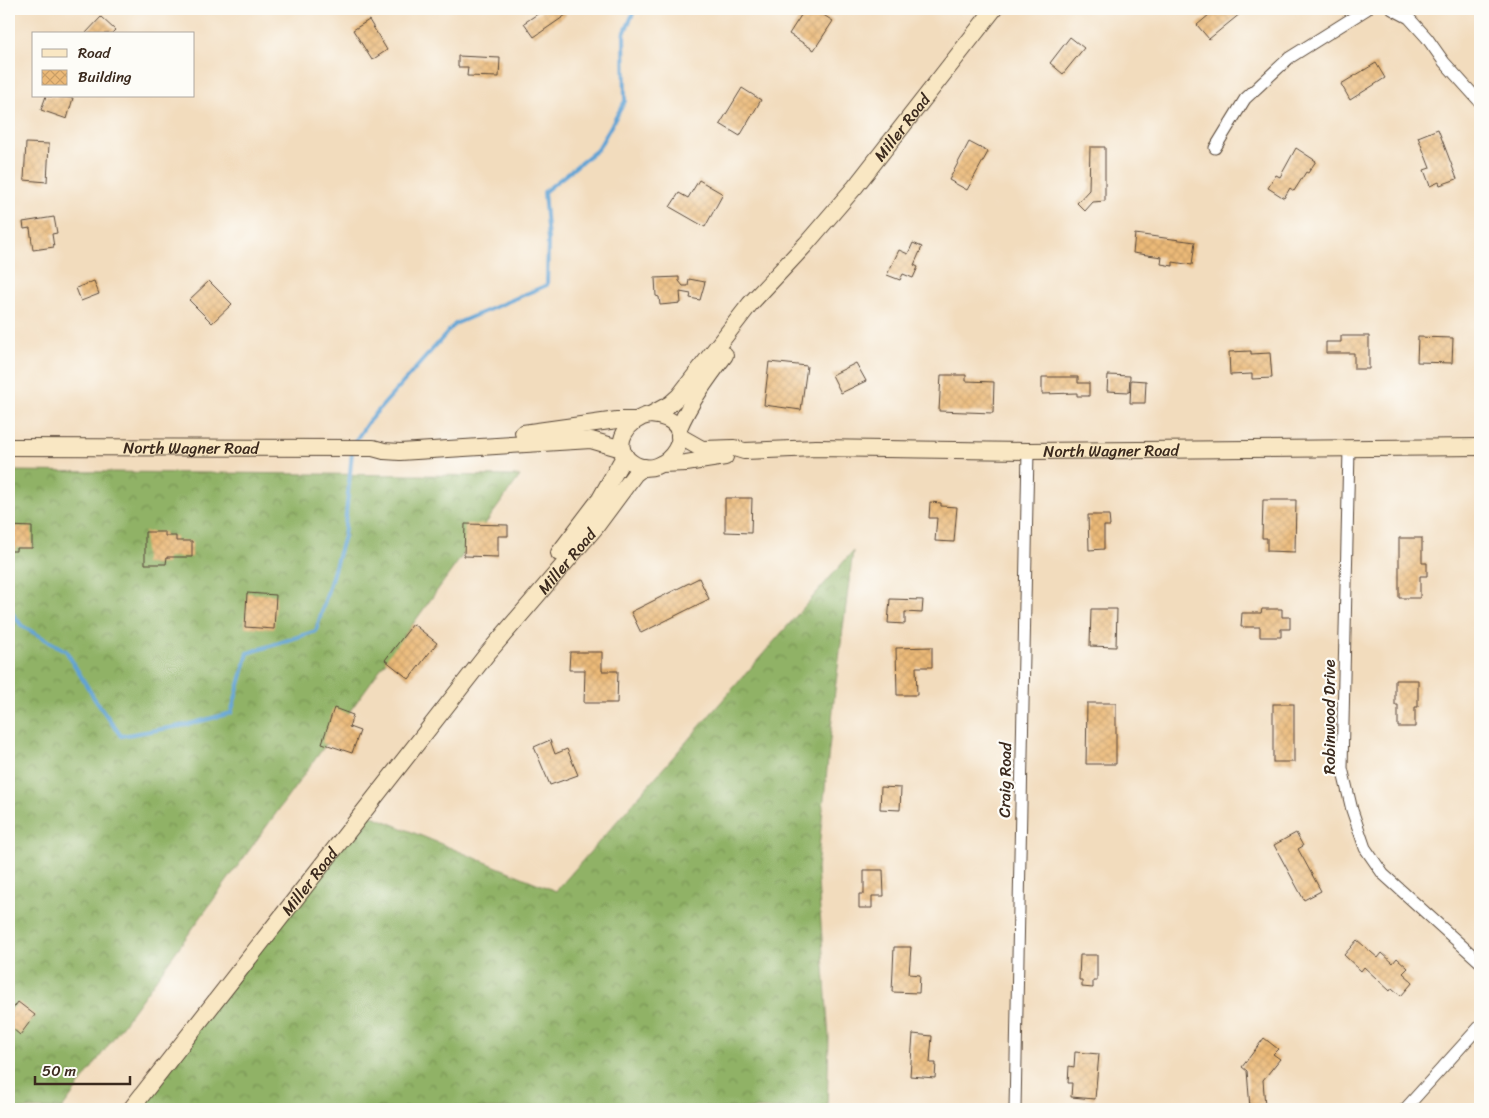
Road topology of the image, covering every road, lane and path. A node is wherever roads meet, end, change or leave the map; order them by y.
1 (994, 9) edge
2 (1368, 9) edge
3 (1392, 9) edge
4 (1480, 102) edge
5 (1215, 148) dead end
6 (806, 244) junction
7 (643, 418) junction
8 (679, 433) junction
9 (9, 447) edge
10 (1480, 447) edge
11 (368, 448) junction
12 (1349, 449) junction
13 (744, 451) junction
14 (1028, 451) junction
15 (623, 452) junction
16 (661, 464) junction
17 (644, 467) junction
18 (487, 654) junction
19 (1480, 962) edge
20 (1480, 1026) edge
21 (131, 1109) edge
22 (1015, 1109) edge
23 (1405, 1109) edge

1 - 6 main road, Miller Road
2 - 5 street
3 - 4 street
6 - 7 main road, Miller Road
6 - 8 main road, Miller Road
7 - 8 main road
7 - 11 main road, North Wagner Road
7 - 15 main road
8 - 13 main road, North Wagner Road
8 - 16 main road
9 - 11 main road, North Wagner Road
10 - 12 main road, North Wagner Road
11 - 15 main road, North Wagner Road
12 - 14 main road, North Wagner Road
12 - 19 street, Robinwood Drive
13 - 14 main road, North Wagner Road
13 - 16 main road, North Wagner Road
14 - 22 street, Craig Road
15 - 17 main road
15 - 18 main road, Miller Road
16 - 17 main road
17 - 18 main road, Miller Road
18 - 21 main road, Miller Road
20 - 23 street

